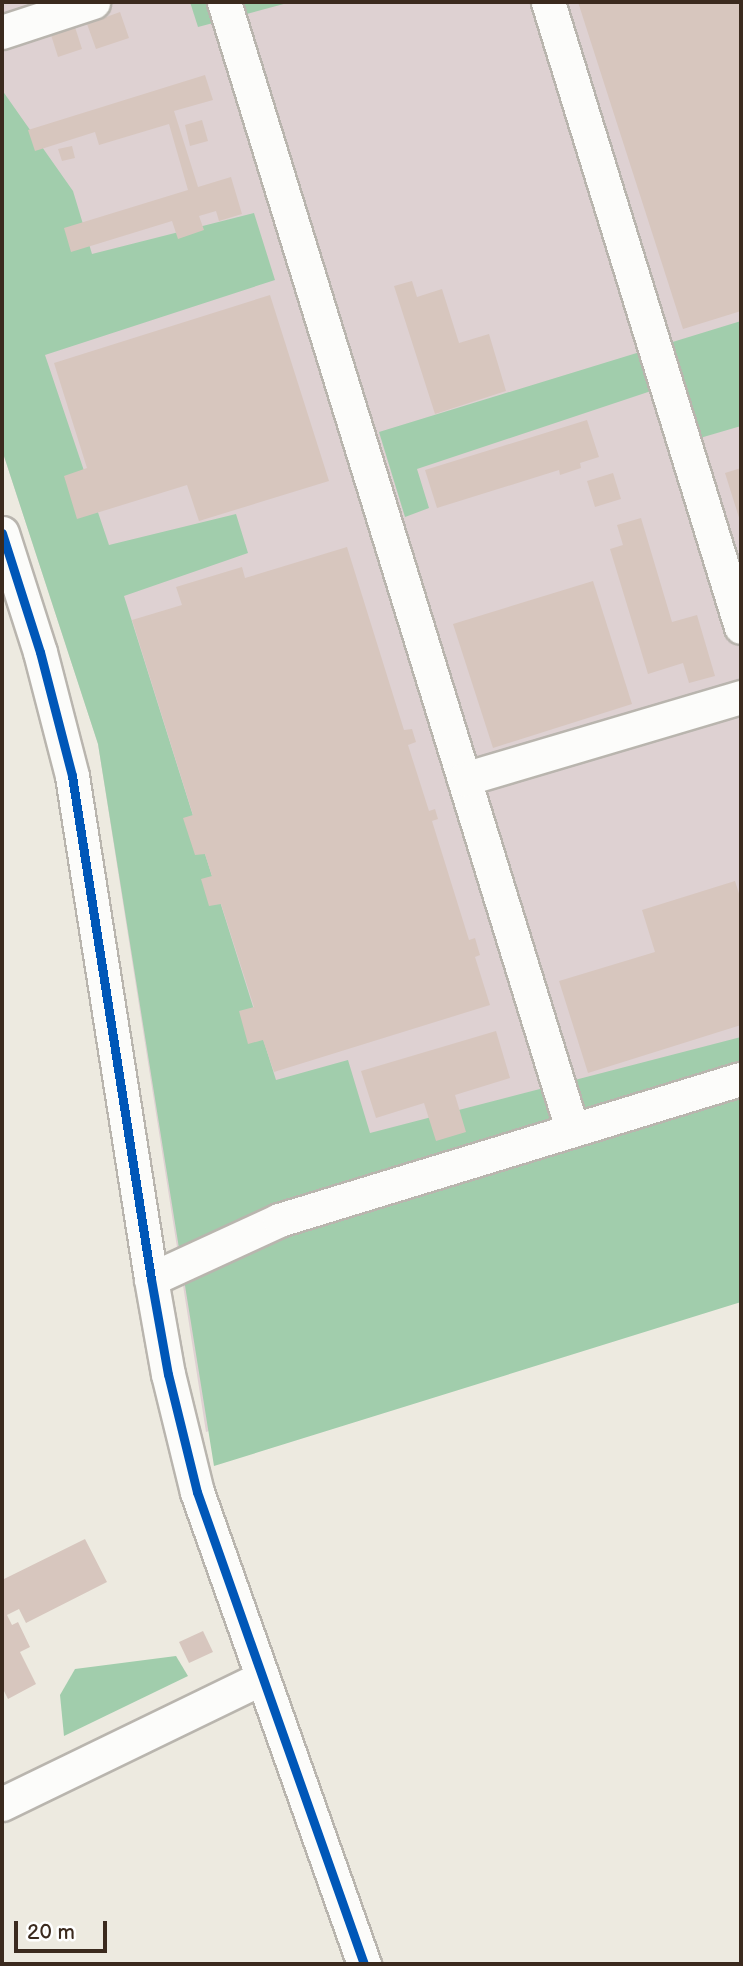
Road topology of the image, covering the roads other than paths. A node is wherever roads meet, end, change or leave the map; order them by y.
1 (93, 2) edge
2 (224, 2) edge
3 (548, 2) edge
4 (2, 32) edge
5 (2, 533) edge
6 (741, 626) edge
7 (741, 697) edge
8 (464, 779) junction
9 (741, 1079) edge
10 (572, 1129) junction
11 (151, 1279) junction
12 (262, 1678) junction
13 (2, 1804) edge
14 (363, 1964) edge

1 - 4 street
2 - 8 street
3 - 6 street
5 - 11 street
7 - 8 street
8 - 10 street
9 - 10 street
10 - 11 street
11 - 12 street
12 - 13 street
12 - 14 street

